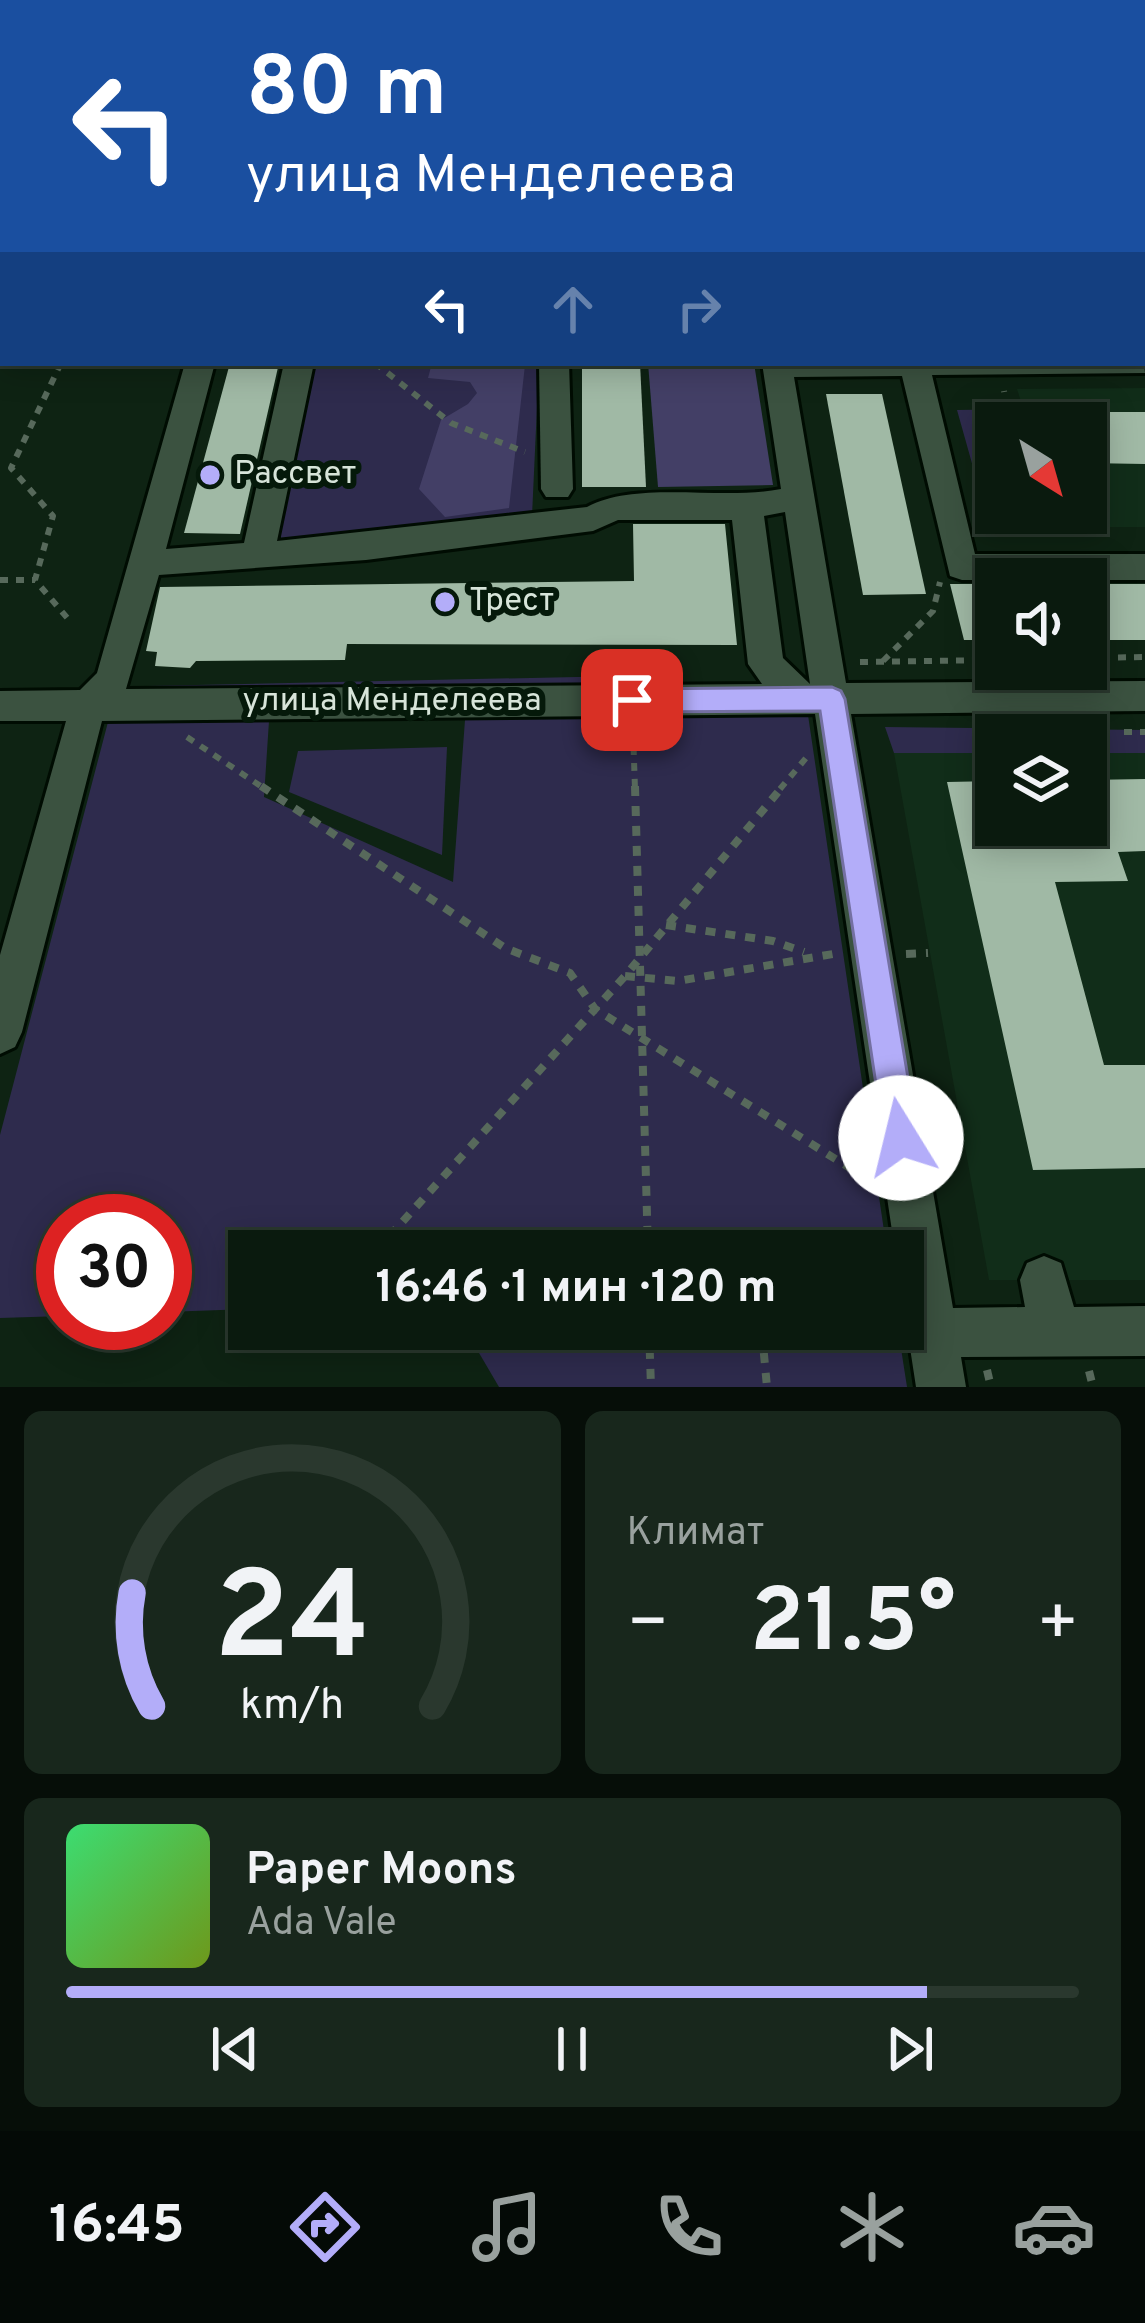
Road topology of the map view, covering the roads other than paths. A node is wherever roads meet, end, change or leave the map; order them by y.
1 (199, 366) edge
2 (298, 366) edge
3 (554, 366) edge
4 (777, 366) edge
5 (914, 366) edge
6 (557, 489) road end
7 (798, 496) junction
8 (747, 508) junction
9 (257, 557) junction
10 (145, 563) junction
11 (1145, 567) edge
12 (1145, 697) edge
13 (0, 706) edge
14 (88, 706) junction
15 (821, 707) junction
16 (0, 1032) edge
17 (1044, 1280) dead end
18 (1145, 1331) edge
19 (1055, 1332) junction
20 (932, 1333) junction
21 (941, 1387) edge

1 - 10 street
2 - 9 street
3 - 6 street
4 - 7 street
5 - 11 street
7 - 8 street
7 - 15 street
8 - 9 street
8 - 15 street
9 - 10 street
10 - 14 street
12 - 15 street, улица Менделеева
13 - 14 street, улица Менделеева
14 - 15 street, улица Менделеева
14 - 16 street
15 - 20 street
17 - 19 street
18 - 19 street
19 - 20 street
20 - 21 street

